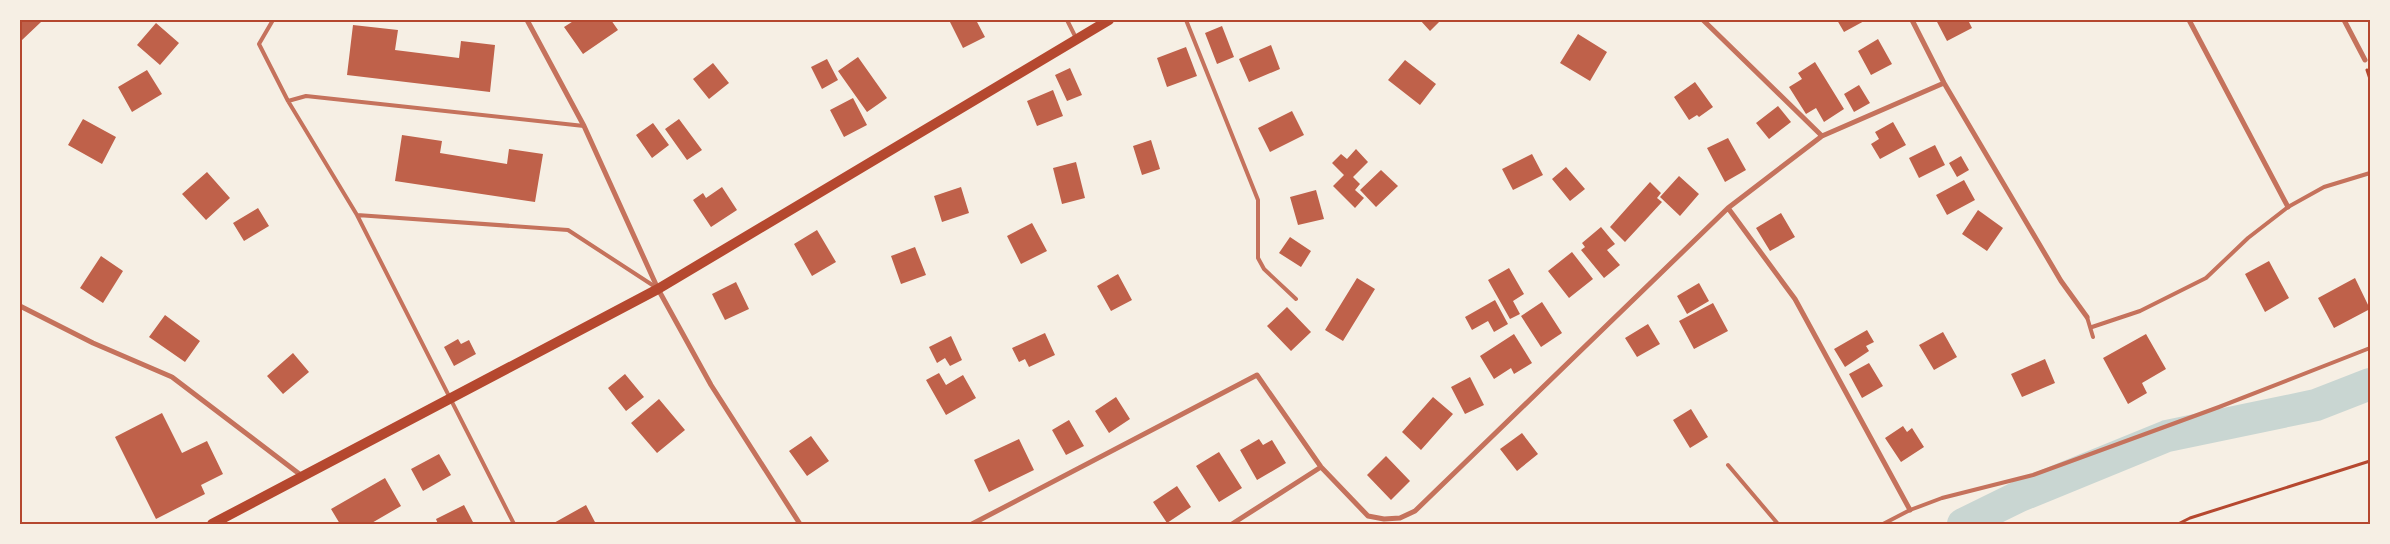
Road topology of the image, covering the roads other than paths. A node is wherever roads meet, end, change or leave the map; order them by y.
1 (273, 20) edge
2 (527, 20) edge
3 (1068, 20) edge
4 (1109, 20) edge
5 (1186, 20) edge
6 (1702, 20) edge
7 (1912, 20) edge
8 (2189, 20) edge
9 (2344, 20) edge
10 (1077, 40) junction
11 (2364, 60) dead end
12 (1944, 83) junction
13 (288, 101) junction
14 (584, 126) junction
15 (1822, 136) junction
16 (2370, 172) edge
17 (2288, 207) junction
18 (1728, 208) junction
19 (357, 216) junction
20 (658, 289) junction
21 (1296, 298) dead end
22 (20, 306) edge
23 (2087, 317) joint
24 (2092, 327) junction
25 (2093, 336) dead end
26 (2370, 348) edge
27 (450, 398) junction
28 (1728, 465) dead end
29 (1321, 467) junction
30 (302, 476) junction
31 (1910, 510) junction
32 (212, 524) edge
33 (514, 524) edge
34 (800, 524) edge
35 (972, 524) edge
36 (1232, 524) edge
37 (1778, 524) edge
38 (1883, 524) edge

1 - 13 lane
2 - 14 street
3 - 10 lane
4 - 10 main road
5 - 21 lane
6 - 15 street
7 - 12 street
8 - 17 street
9 - 11 street
10 - 20 main road
12 - 15 street
12 - 23 street
13 - 14 lane
13 - 19 lane
14 - 20 street
15 - 18 street
16 - 17 lane
17 - 24 lane
18 - 29 street
18 - 31 street
19 - 20 lane
19 - 27 lane
20 - 27 main road
20 - 34 street
22 - 30 street
23 - 24 lane
24 - 25 lane
26 - 31 lane
27 - 30 main road
27 - 33 lane
28 - 37 lane
29 - 35 street
29 - 36 street
30 - 32 main road
31 - 38 lane

